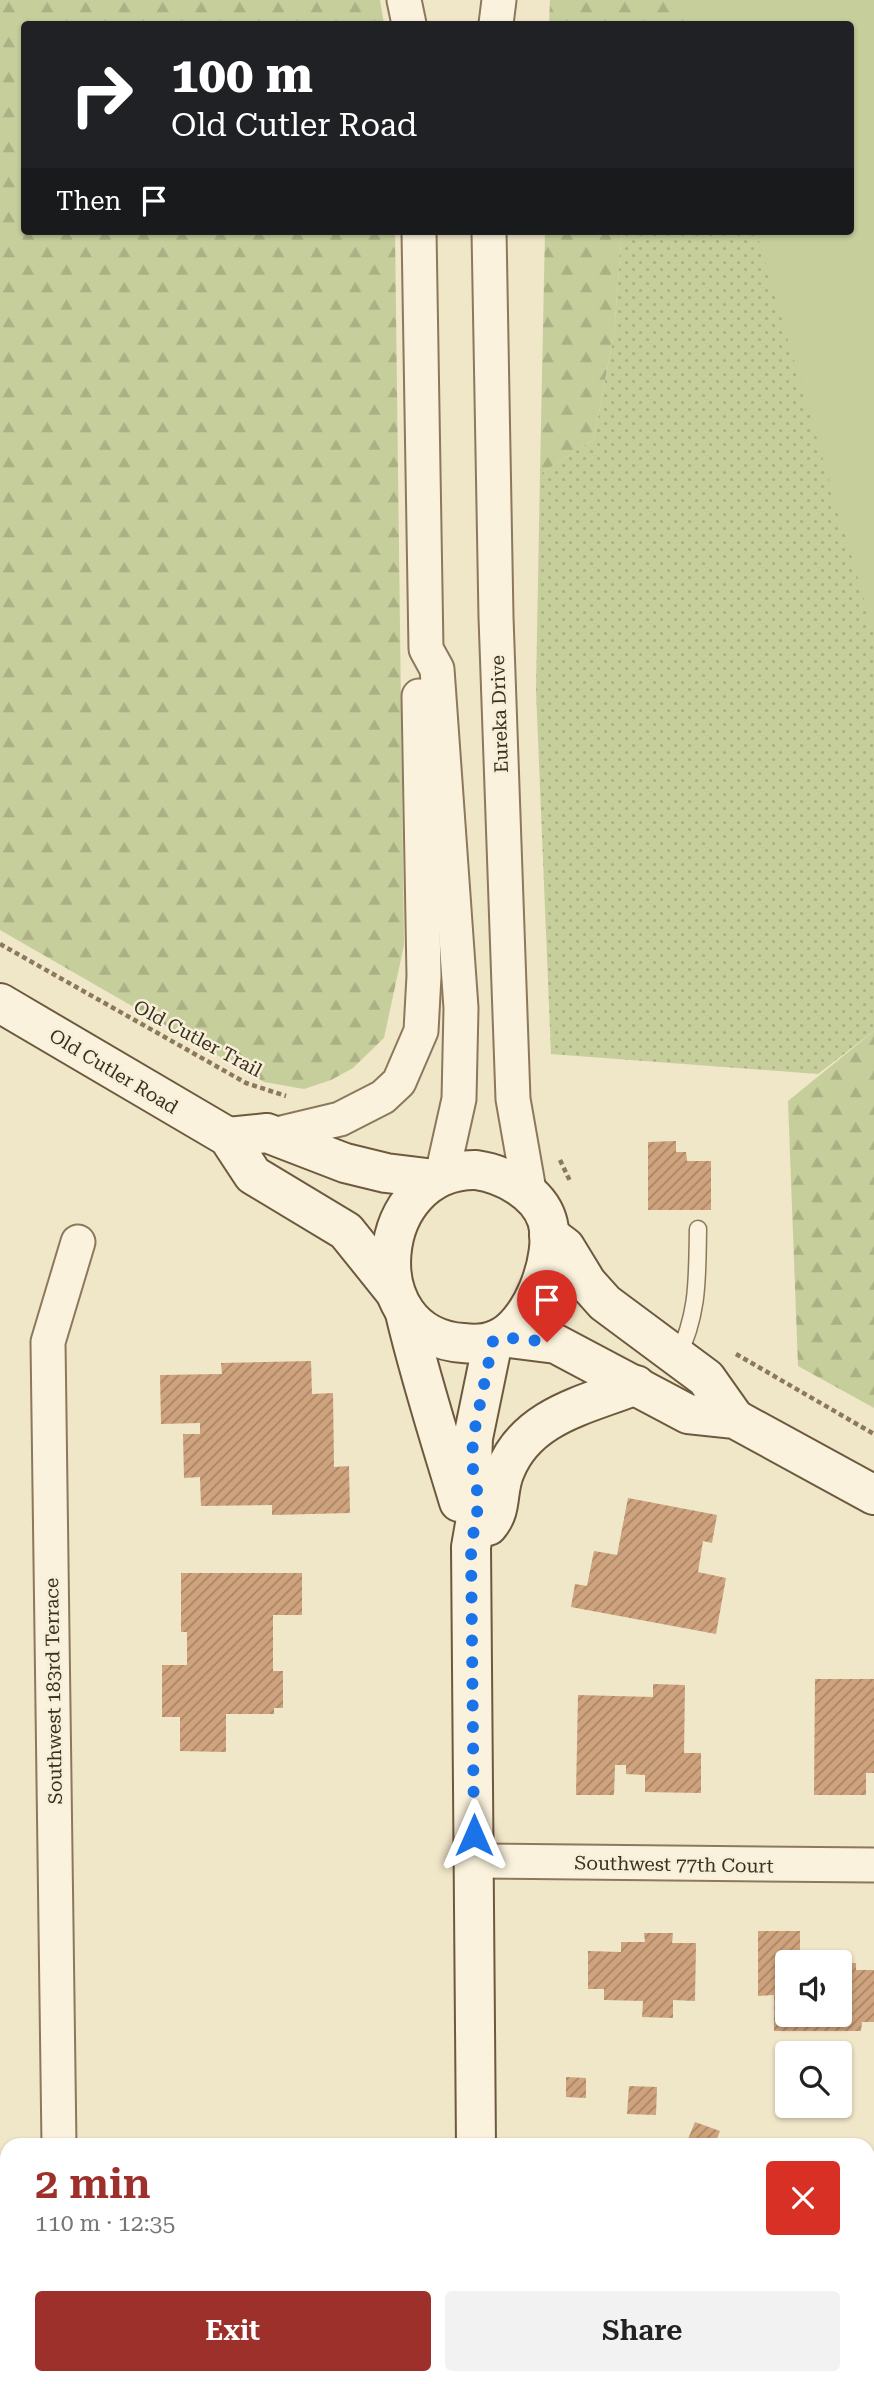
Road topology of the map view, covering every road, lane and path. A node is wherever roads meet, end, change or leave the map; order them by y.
1 (404, 0) edge
2 (499, 0) edge
3 (408, 21) edge
4 (496, 21) edge
5 (419, 235) edge
6 (489, 235) edge
7 (426, 649) junction
8 (0, 944) edge
9 (0, 1003) edge
10 (293, 1097) dead end
11 (273, 1135) junction
12 (228, 1137) junction
13 (438, 1177) junction
14 (530, 1196) junction
15 (698, 1229) dead end
16 (549, 1235) junction
17 (78, 1242) dead end
18 (400, 1302) junction
19 (498, 1339) junction
20 (677, 1358) junction
21 (636, 1385) junction
22 (736, 1419) junction
23 (874, 1495) edge
24 (471, 1547) junction
25 (474, 1861) junction
26 (874, 1865) edge
27 (60, 2138) edge
28 (476, 2138) edge

1 - 3 street
2 - 4 street
5 - 7 street
6 - 14 street, Eureka Drive
7 - 11 street
7 - 13 street
8 - 10 path, Old Cutler Trail
9 - 12 main road, Old Cutler Road
11 - 12 main road
11 - 13 main road
12 - 18 main road, Old Cutler Road
13 - 14 main road
13 - 18 main road
14 - 16 main road
15 - 20 lane
16 - 19 main road
16 - 20 main road
17 - 27 street, Southwest 183rd Terrace
18 - 19 main road
18 - 24 main road
19 - 21 main road
19 - 24 main road
20 - 22 main road
21 - 22 main road
21 - 24 main road
22 - 23 main road
24 - 25 main road
25 - 26 street, Southwest 77th Court
25 - 28 main road

